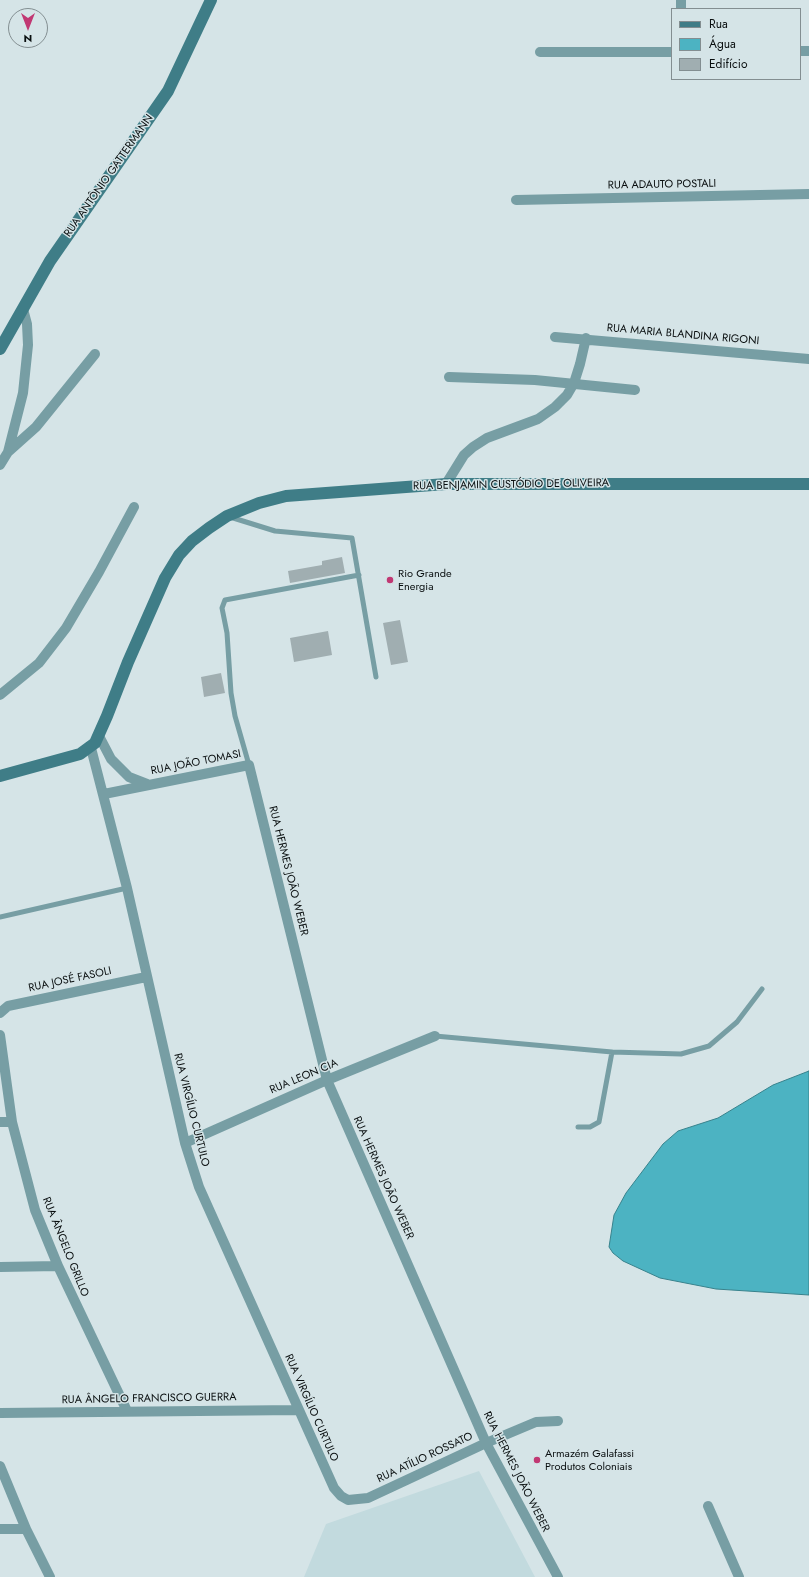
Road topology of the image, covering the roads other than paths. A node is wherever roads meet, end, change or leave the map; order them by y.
1 (211, 0) edge
2 (540, 52) dead end
3 (671, 52) edge
4 (809, 194) edge
5 (516, 200) dead end
6 (23, 309) junction
7 (556, 337) dead end
8 (586, 338) junction
9 (0, 349) edge
10 (95, 354) dead end
11 (809, 359) edge
12 (449, 377) dead end
13 (574, 383) junction
14 (635, 390) dead end
15 (8, 452) junction
16 (0, 465) edge
17 (446, 484) junction
18 (809, 484) edge
19 (134, 508) dead end
20 (227, 516) junction
21 (359, 575) junction
22 (376, 677) dead end
23 (0, 694) edge
24 (99, 736) junction
25 (91, 748) junction
26 (249, 765) junction
27 (0, 776) edge
28 (148, 784) junction
29 (104, 794) junction
30 (127, 888) junction
31 (0, 917) edge
32 (146, 977) junction
33 (762, 989) dead end
34 (0, 1011) edge
35 (0, 1035) edge
36 (435, 1036) joint
37 (612, 1052) junction
38 (327, 1080) junction
39 (0, 1122) edge
40 (12, 1122) junction
41 (578, 1128) dead end
42 (185, 1143) junction
43 (58, 1266) junction
44 (0, 1267) edge
45 (298, 1410) junction
46 (127, 1412) junction
47 (0, 1413) edge
48 (558, 1421) dead end
49 (486, 1443) junction
50 (0, 1466) edge
51 (348, 1500) joint
52 (708, 1506) dead end
53 (26, 1528) junction
54 (0, 1530) edge
55 (50, 1577) edge
56 (558, 1577) edge
57 (739, 1577) edge

1 - 6 main road, RUA ANTÔNIO GATTERMANN
2 - 3 street
4 - 5 street, RUA ADAUTO POSTALI
6 - 9 main road, RUA ANTÔNIO GATTERMANN
6 - 15 street
7 - 8 street, RUA MARIA BLANDINA RIGONI
8 - 11 street, RUA MARIA BLANDINA RIGONI
8 - 13 street
10 - 15 street
12 - 13 street
13 - 14 street
13 - 17 street
15 - 16 street
17 - 18 main road, RUA BENJAMIN CUSTÓDIO DE OLIVEIRA
17 - 20 main road, RUA BENJAMIN CUSTÓDIO DE OLIVEIRA
19 - 23 street
20 - 21 lane
20 - 24 main road, RUA BENJAMIN CUSTÓDIO DE OLIVEIRA
21 - 22 lane
21 - 26 lane
24 - 25 main road, RUA BENJAMIN CUSTÓDIO DE OLIVEIRA
24 - 28 street, RUA JOÃO TOMASI
25 - 27 main road
25 - 29 street, RUA VIRGÍLIO CURTULO
26 - 28 street, RUA JOÃO TOMASI
26 - 38 street, RUA HERMES JOÃO WEBER
28 - 29 street, RUA JOÃO TOMASI
29 - 30 street, RUA VIRGÍLIO CURTULO
30 - 31 lane
30 - 32 street, RUA VIRGÍLIO CURTULO
32 - 34 street, RUA JOSÉ FASOLI
32 - 42 street, RUA VIRGÍLIO CURTULO
33 - 37 lane
35 - 40 street, RUA ÂNGELO GRILLO
36 - 37 lane
36 - 38 street, RUA LEON CIA
37 - 41 lane
38 - 42 street, RUA LEON CIA
38 - 49 street, RUA HERMES JOÃO WEBER
39 - 40 street
40 - 43 street, RUA ÂNGELO GRILLO
42 - 45 street, RUA VIRGÍLIO CURTULO
43 - 44 street
43 - 46 street, RUA ÂNGELO GRILLO
45 - 46 street, RUA ÂNGELO FRANCISCO GUERRA
45 - 51 street, RUA VIRGÍLIO CURTULO
46 - 47 street, RUA ÂNGELO FRANCISCO GUERRA
48 - 49 street, RUA ATÍLIO ROSSATO
49 - 51 street, RUA ATÍLIO ROSSATO
49 - 56 street, RUA HERMES JOÃO WEBER
50 - 53 street
52 - 57 street
53 - 54 street
53 - 55 street

